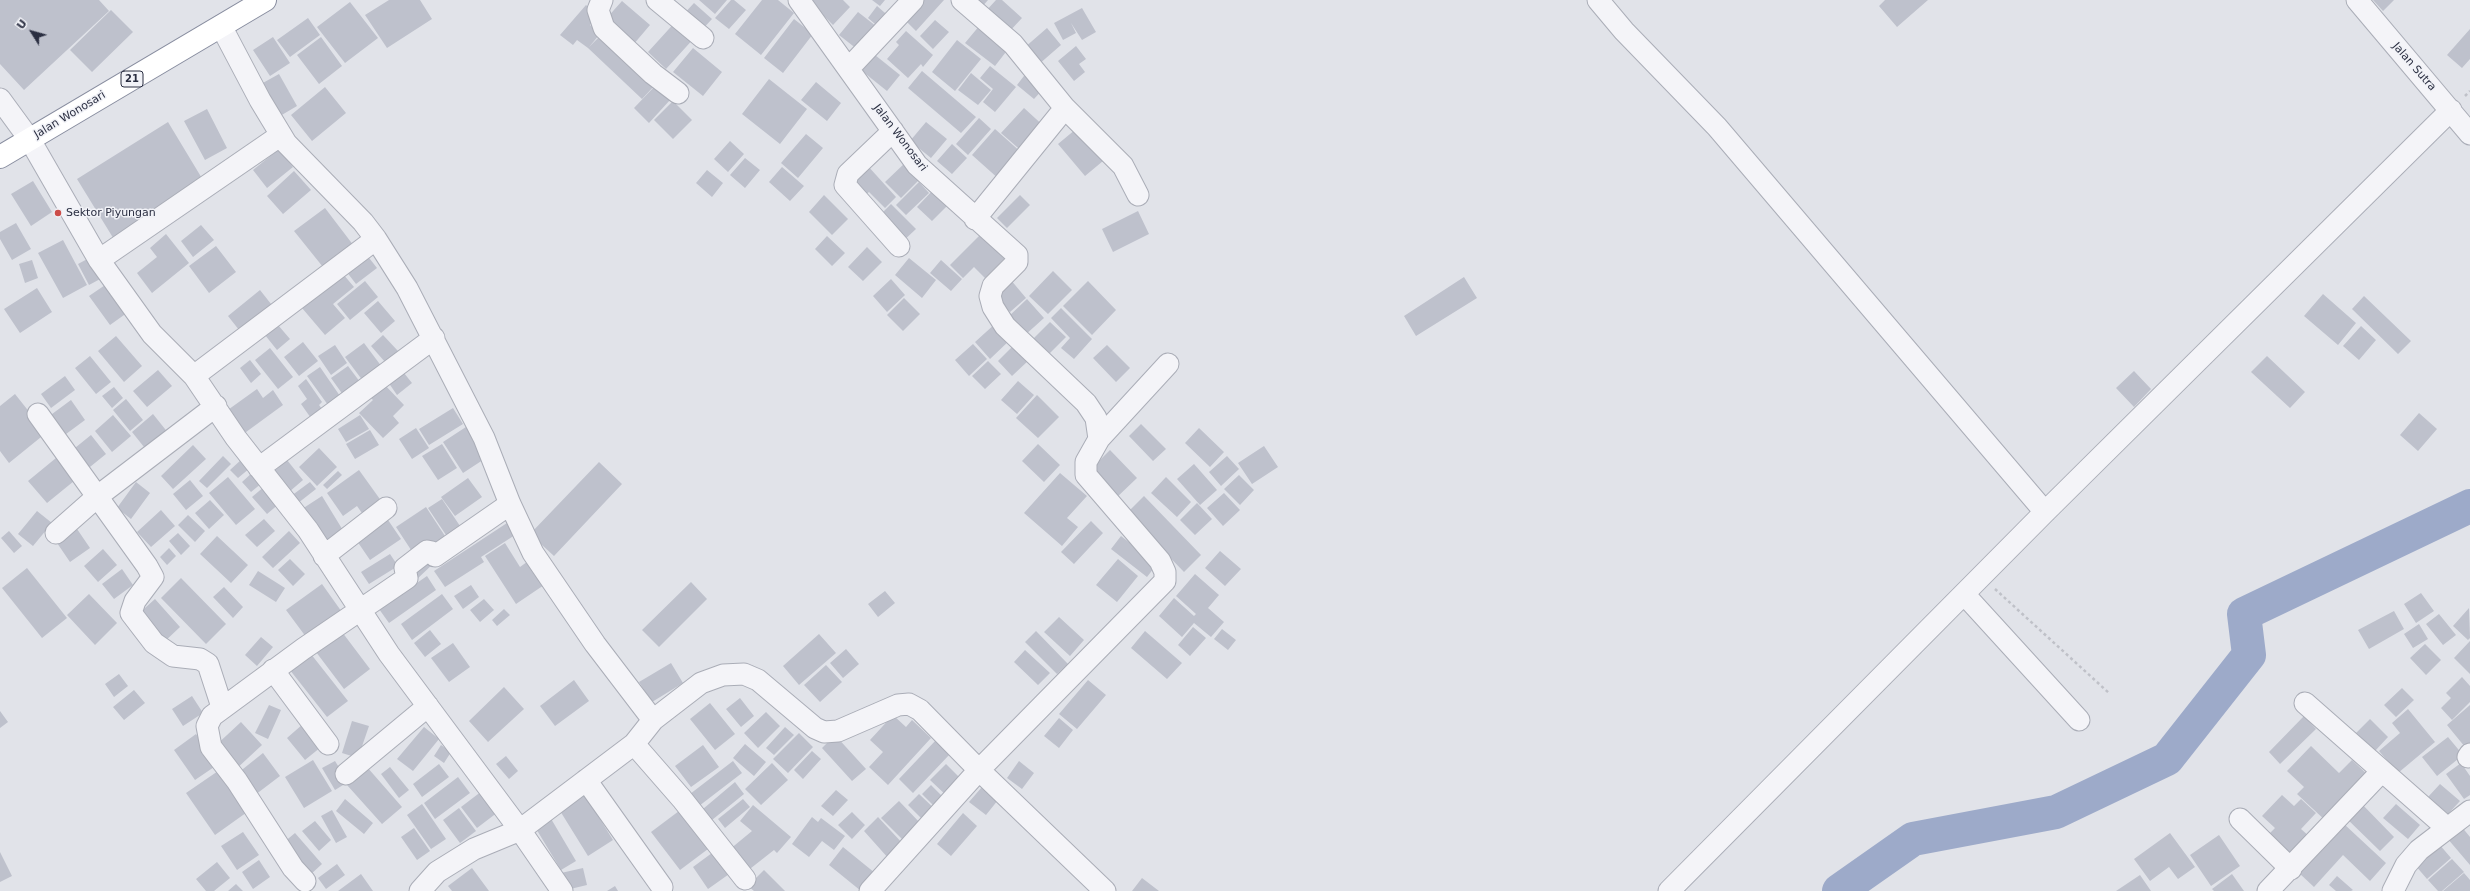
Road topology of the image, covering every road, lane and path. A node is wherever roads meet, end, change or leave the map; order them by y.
1 (265, 0) edge
2 (602, 0) edge
3 (657, 0) edge
4 (799, 0) edge
5 (913, 0) edge
6 (962, 0) edge
7 (1598, 0) edge
8 (2357, 0) edge
9 (221, 26) junction
10 (703, 38) dead end
11 (849, 68) junction
12 (678, 93) dead end
13 (0, 99) edge
14 (1065, 108) junction
15 (2451, 110) junction
16 (893, 131) junction
17 (2470, 134) edge
18 (281, 135) junction
19 (30, 140) junction
20 (0, 157) edge
21 (1138, 195) dead end
22 (975, 219) junction
23 (376, 239) junction
24 (899, 246) dead end
25 (99, 260) junction
26 (434, 338) junction
27 (1168, 364) dead end
28 (194, 376) junction
29 (216, 406) junction
30 (38, 414) dead end
31 (1099, 439) junction
32 (260, 468) junction
33 (98, 496) junction
34 (510, 504) junction
35 (386, 508) dead end
36 (2045, 512) junction
37 (56, 532) dead end
38 (324, 556) junction
39 (1981, 577) junction
40 (1964, 594) junction
41 (359, 610) junction
42 (273, 670) junction
43 (2109, 693) dead end
44 (2305, 703) dead end
45 (428, 706) junction
46 (222, 707) junction
47 (653, 720) junction
48 (2079, 720) dead end
49 (328, 744) dead end
50 (634, 744) junction
51 (979, 770) junction
52 (2382, 771) junction
53 (346, 774) dead end
54 (586, 780) junction
55 (2470, 811) edge
56 (2240, 819) dead end
57 (2447, 828) junction
58 (520, 830) junction
59 (2291, 868) junction
60 (745, 879) dead end
61 (305, 881) dead end
62 (662, 887) dead end
63 (420, 891) edge
64 (562, 891) edge
65 (870, 891) edge
66 (1105, 891) edge
67 (1669, 891) edge
68 (2268, 891) edge
69 (2393, 891) edge

1 - 9 highway, Jalan Wonosari / 21
2 - 12 street
3 - 10 street
4 - 11 street, Jalan Wonosari
5 - 11 street
6 - 14 street
7 - 36 street
8 - 15 street, Jalan Sutra
9 - 18 street
9 - 19 highway, Jalan Wonosari / 21
11 - 16 street, Jalan Wonosari
13 - 19 street
14 - 21 street
14 - 22 street
15 - 17 street, Jalan Sutra
15 - 36 street
16 - 22 street, Jalan Wonosari
16 - 24 street
18 - 23 street
18 - 25 street
19 - 20 highway, Jalan Wonosari / 21
19 - 25 street
22 - 31 street, Jalan Wonosari
23 - 26 street
23 - 28 street
25 - 28 street
26 - 32 street
26 - 34 street
27 - 31 street
28 - 29 street
29 - 32 street
29 - 33 street
30 - 33 street
31 - 51 street
32 - 38 street
33 - 37 street
33 - 46 street
34 - 41 street
34 - 47 street
35 - 38 street
36 - 39 street
38 - 41 street
39 - 40 street
39 - 43 path
40 - 48 street
40 - 67 street
41 - 42 street
41 - 45 street
42 - 46 street
42 - 49 street
44 - 52 street
45 - 53 street
45 - 58 street
46 - 61 street
47 - 50 street
47 - 51 street
50 - 54 street
50 - 60 street
51 - 65 street
51 - 66 street
52 - 57 street
52 - 59 street
54 - 58 street
54 - 62 street
55 - 57 street
56 - 59 street
57 - 69 street
58 - 63 street
58 - 64 street
59 - 68 street

